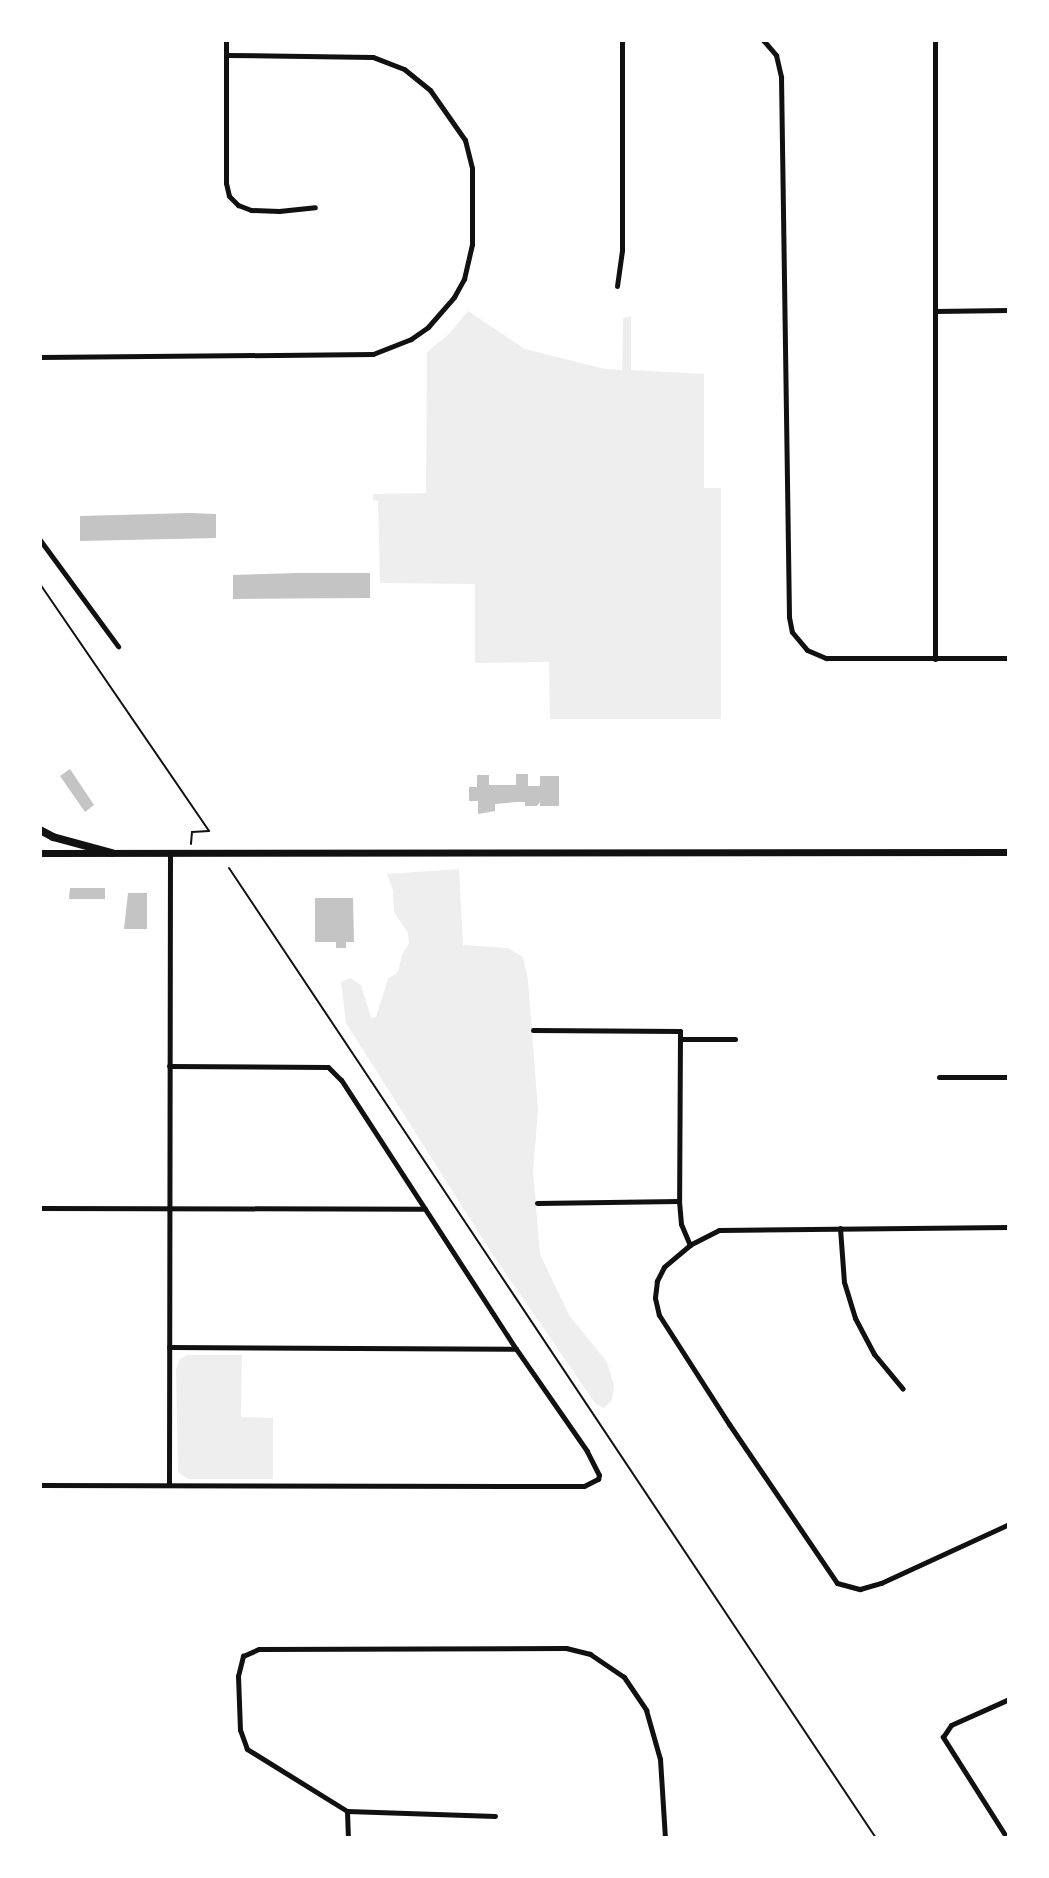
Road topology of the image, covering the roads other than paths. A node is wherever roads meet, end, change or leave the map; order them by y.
1 (226, 40) edge
2 (622, 40) edge
3 (763, 40) edge
4 (935, 40) edge
5 (226, 55) junction
6 (315, 207) dead end
7 (617, 286) dead end
8 (1009, 310) edge
9 (935, 311) junction
10 (40, 358) edge
11 (40, 540) edge
12 (118, 646) dead end
13 (935, 659) junction
14 (1009, 659) edge
15 (40, 830) edge
16 (170, 852) junction
17 (1009, 852) edge
18 (40, 853) edge
19 (112, 853) junction
20 (533, 1030) dead end
21 (680, 1039) junction
22 (735, 1039) dead end
23 (169, 1066) junction
24 (939, 1077) dead end
25 (1009, 1077) edge
26 (678, 1201) junction
27 (537, 1203) dead end
28 (172, 1206) junction
29 (40, 1208) edge
30 (425, 1209) junction
31 (1009, 1227) edge
32 (840, 1228) junction
33 (690, 1245) junction
34 (169, 1347) junction
35 (516, 1349) junction
36 (903, 1389) dead end
37 (169, 1484) junction
38 (40, 1485) edge
39 (1009, 1524) edge
40 (1009, 1699) edge
41 (347, 1811) junction
42 (495, 1816) dead end
43 (348, 1838) edge
44 (665, 1838) edge
45 (1007, 1838) edge

1 - 5 street
2 - 7 street
3 - 13 street
4 - 9 street
5 - 6 street
5 - 10 street
8 - 9 street
9 - 13 street
11 - 12 street
13 - 14 street
15 - 19 main road
16 - 17 street
16 - 19 street
16 - 23 street
18 - 19 street
20 - 21 street
21 - 22 street
21 - 26 street
23 - 28 street
23 - 30 street
24 - 25 street
26 - 27 street
26 - 33 street
28 - 29 street
28 - 30 street
28 - 34 street
30 - 35 street
31 - 32 street
32 - 33 street
32 - 36 street
33 - 39 street
34 - 35 street
34 - 37 street
35 - 37 street
37 - 38 street
40 - 45 street
41 - 42 street
41 - 43 street
41 - 44 street

